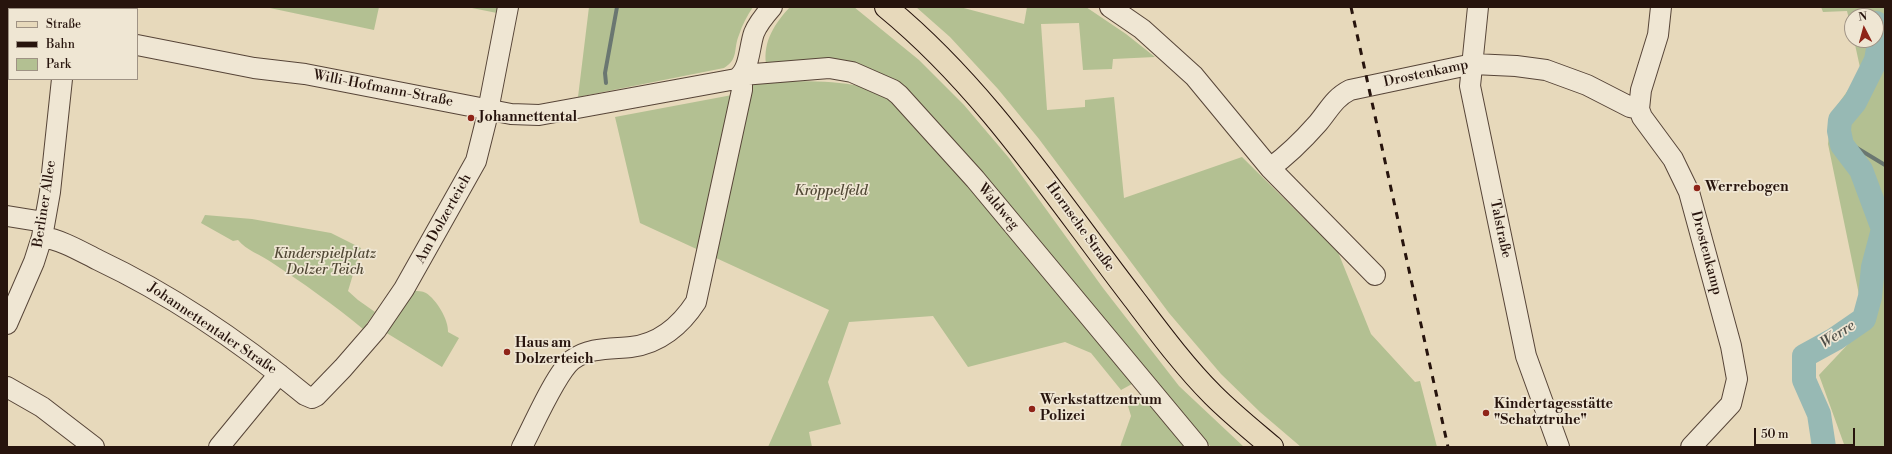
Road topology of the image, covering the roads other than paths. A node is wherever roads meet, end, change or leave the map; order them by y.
1 (508, 7) edge
2 (772, 7) edge
3 (886, 7) edge
4 (1110, 7) edge
5 (1478, 7) edge
6 (1661, 7) edge
7 (138, 45) edge
8 (1473, 64) junction
9 (742, 75) junction
10 (62, 80) edge
11 (1639, 109) junction
12 (488, 110) junction
13 (1270, 168) junction
14 (7, 216) edge
15 (43, 229) junction
16 (1375, 275) dead end
17 (7, 324) edge
18 (279, 374) junction
19 (7, 387) edge
20 (312, 398) joint
21 (94, 447) edge
22 (219, 447) edge
23 (522, 447) edge
24 (1198, 447) edge
25 (1272, 447) edge
26 (1559, 447) edge
27 (1691, 447) edge

1 - 12 street, Am Dolzerteich
2 - 9 street
3 - 25 main road, Hornsche Straße
4 - 13 street
5 - 8 street, Talstraße
6 - 11 street
7 - 12 street, Willi-Hofmann-Straße
8 - 11 street, Drostenkamp
8 - 13 street, Drostenkamp
8 - 26 street, Talstraße
9 - 12 street, Willi-Hofmann-Straße
9 - 23 street
9 - 24 street, Waldweg
10 - 15 street, Berliner Allee
11 - 27 street, Drostenkamp
12 - 20 street, Am Dolzerteich
13 - 16 street
14 - 15 street, Johannettentaler Straße
15 - 17 street, Berliner Allee
15 - 18 street, Johannettentaler Straße
18 - 20 street, Johannettentaler Straße
18 - 22 street
19 - 21 street

